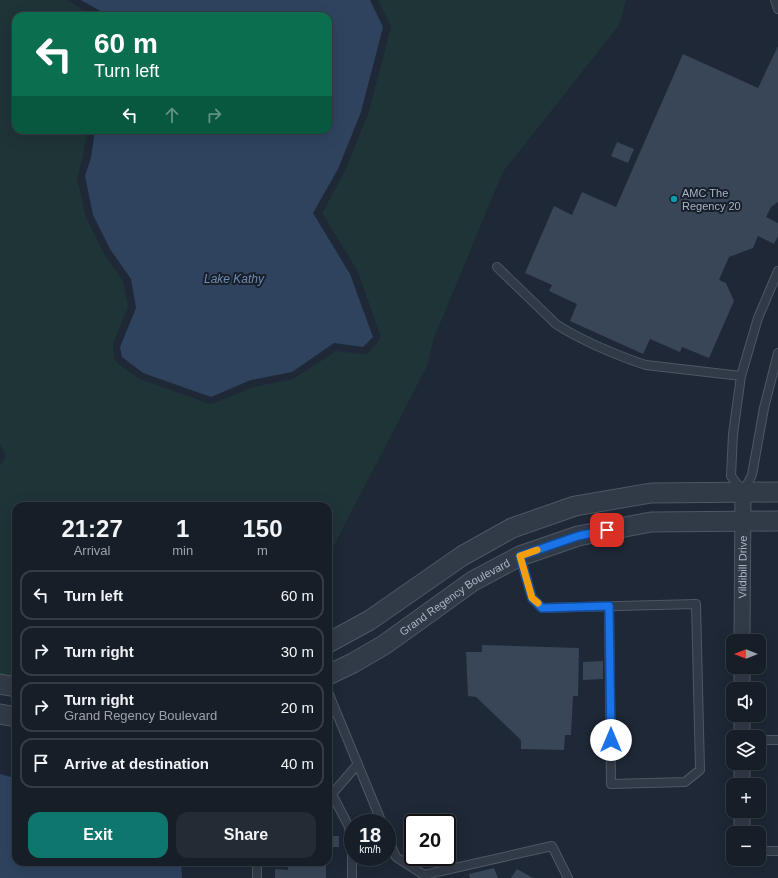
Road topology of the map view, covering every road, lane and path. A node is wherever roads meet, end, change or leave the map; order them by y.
1 (775, 0) edge
2 (778, 9) edge
3 (497, 267) dead end
4 (778, 271) edge
5 (778, 353) edge
6 (741, 376) junction
7 (743, 492) junction
8 (778, 492) edge
9 (743, 520) junction
10 (778, 521) edge
11 (512, 528) junction
12 (520, 556) junction
13 (609, 606) junction
14 (742, 634) edge
15 (332, 641) edge
16 (332, 673) edge
17 (0, 684) edge
18 (12, 686) edge
19 (332, 702) edge
20 (0, 714) edge
21 (12, 716) edge
22 (766, 740) edge
23 (778, 740) edge
24 (358, 764) junction
25 (332, 791) edge
26 (332, 797) edge
27 (378, 814) edge
28 (766, 851) edge
29 (778, 851) edge
30 (396, 857) edge
31 (257, 866) edge
32 (425, 876) edge
33 (257, 878) edge
34 (352, 878) edge
35 (568, 878) edge

1 - 2 lane
3 - 6 lane
4 - 6 lane
5 - 7 lane
6 - 7 lane
7 - 8 street
7 - 9 street, Vildibill Drive
7 - 11 street
9 - 10 street, Grand Regency Boulevard
9 - 12 street, Grand Regency Boulevard
9 - 14 street, Vildibill Drive
11 - 12 street
11 - 15 street
12 - 13 lane
12 - 16 street, Grand Regency Boulevard
13 - 13 lane
17 - 18 street
19 - 24 lane
20 - 21 street
22 - 23 lane
24 - 25 lane
24 - 27 lane
26 - 34 lane
28 - 29 lane
30 - 32 lane
31 - 33 lane
32 - 35 lane

